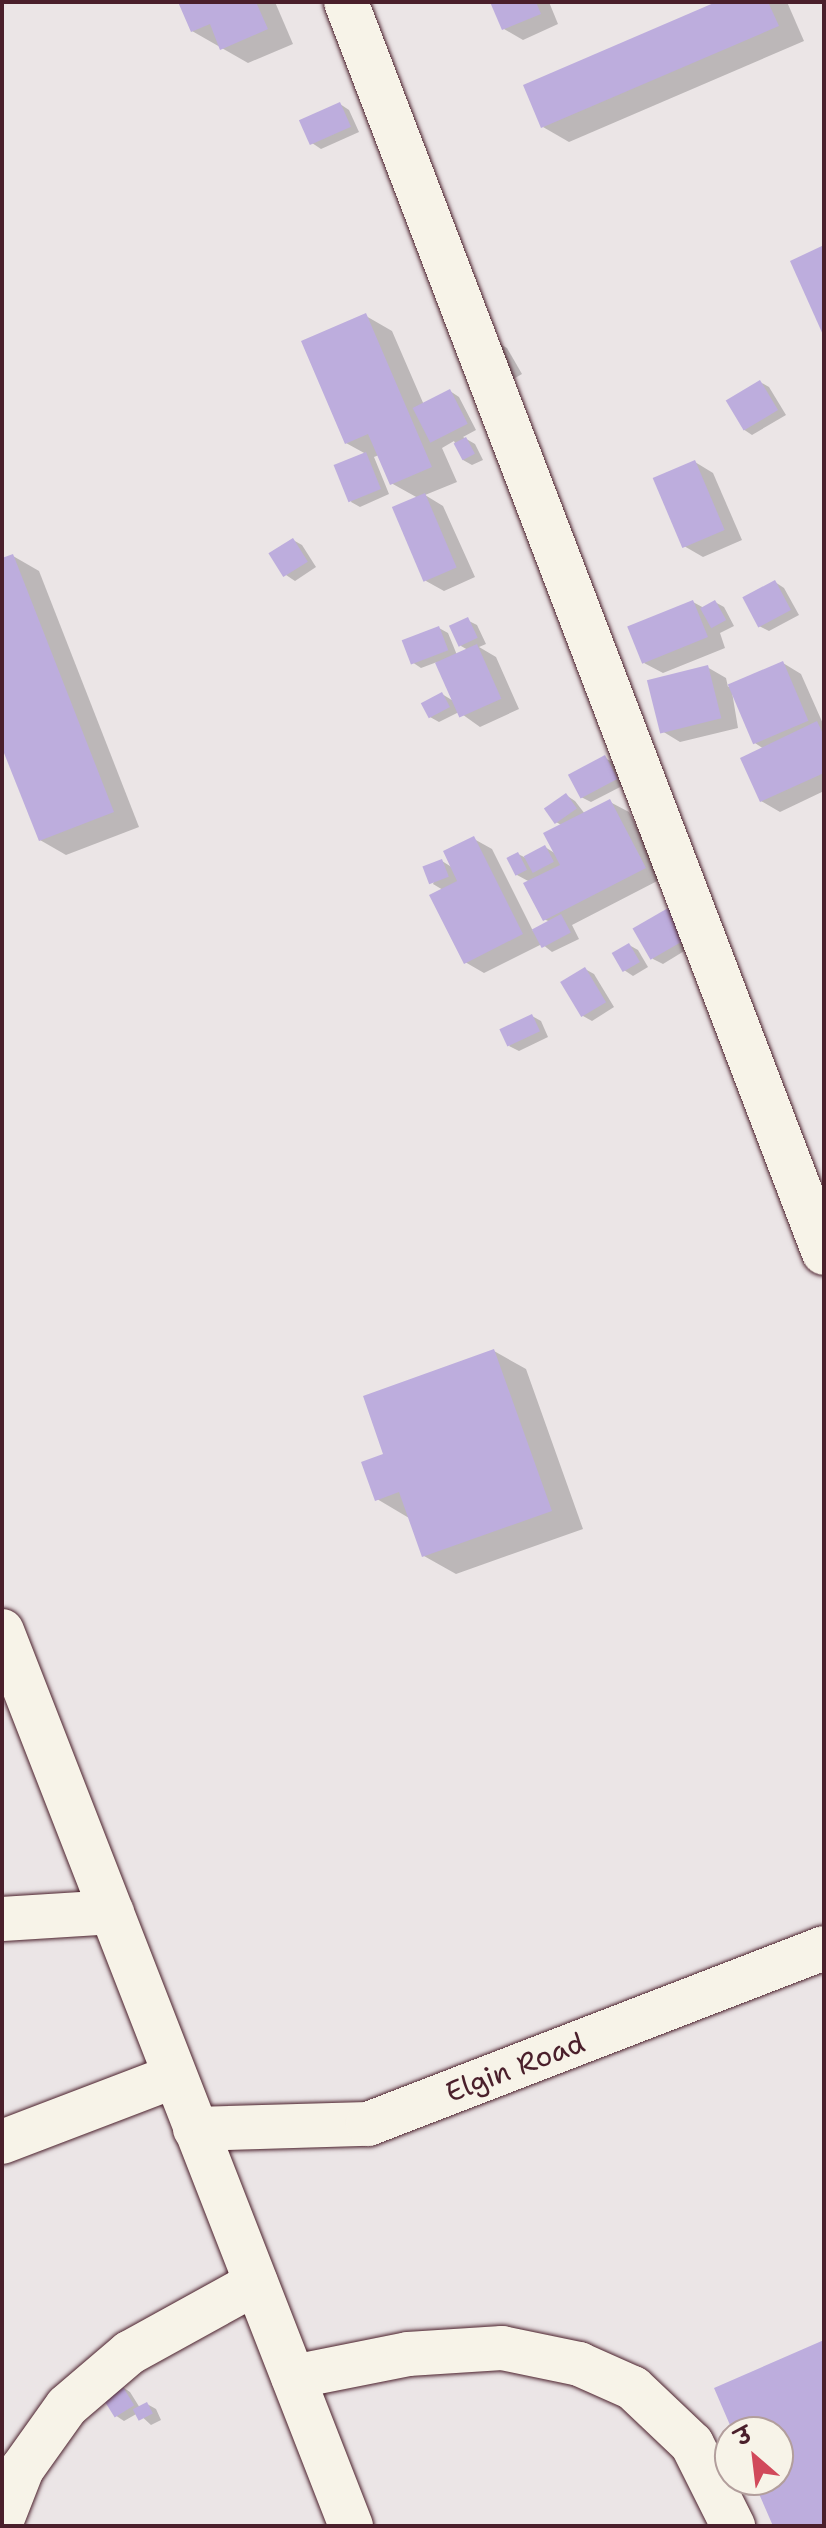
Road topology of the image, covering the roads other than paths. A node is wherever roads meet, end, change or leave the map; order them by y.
1 (346, 2) edge
2 (824, 1253) edge
3 (2, 1631) edge
4 (112, 1912) junction
5 (2, 1919) edge
6 (824, 1948) edge
7 (175, 2076) junction
8 (195, 2129) junction
9 (2, 2142) edge
10 (256, 2283) junction
11 (293, 2377) junction
12 (2, 2520) edge
13 (351, 2526) edge
14 (733, 2526) edge

1 - 2 street
3 - 4 street
4 - 5 street
4 - 7 street
6 - 8 street, Elgin Road
7 - 8 street
7 - 9 street
8 - 10 street
10 - 11 street
10 - 12 street
11 - 13 street
11 - 14 street

